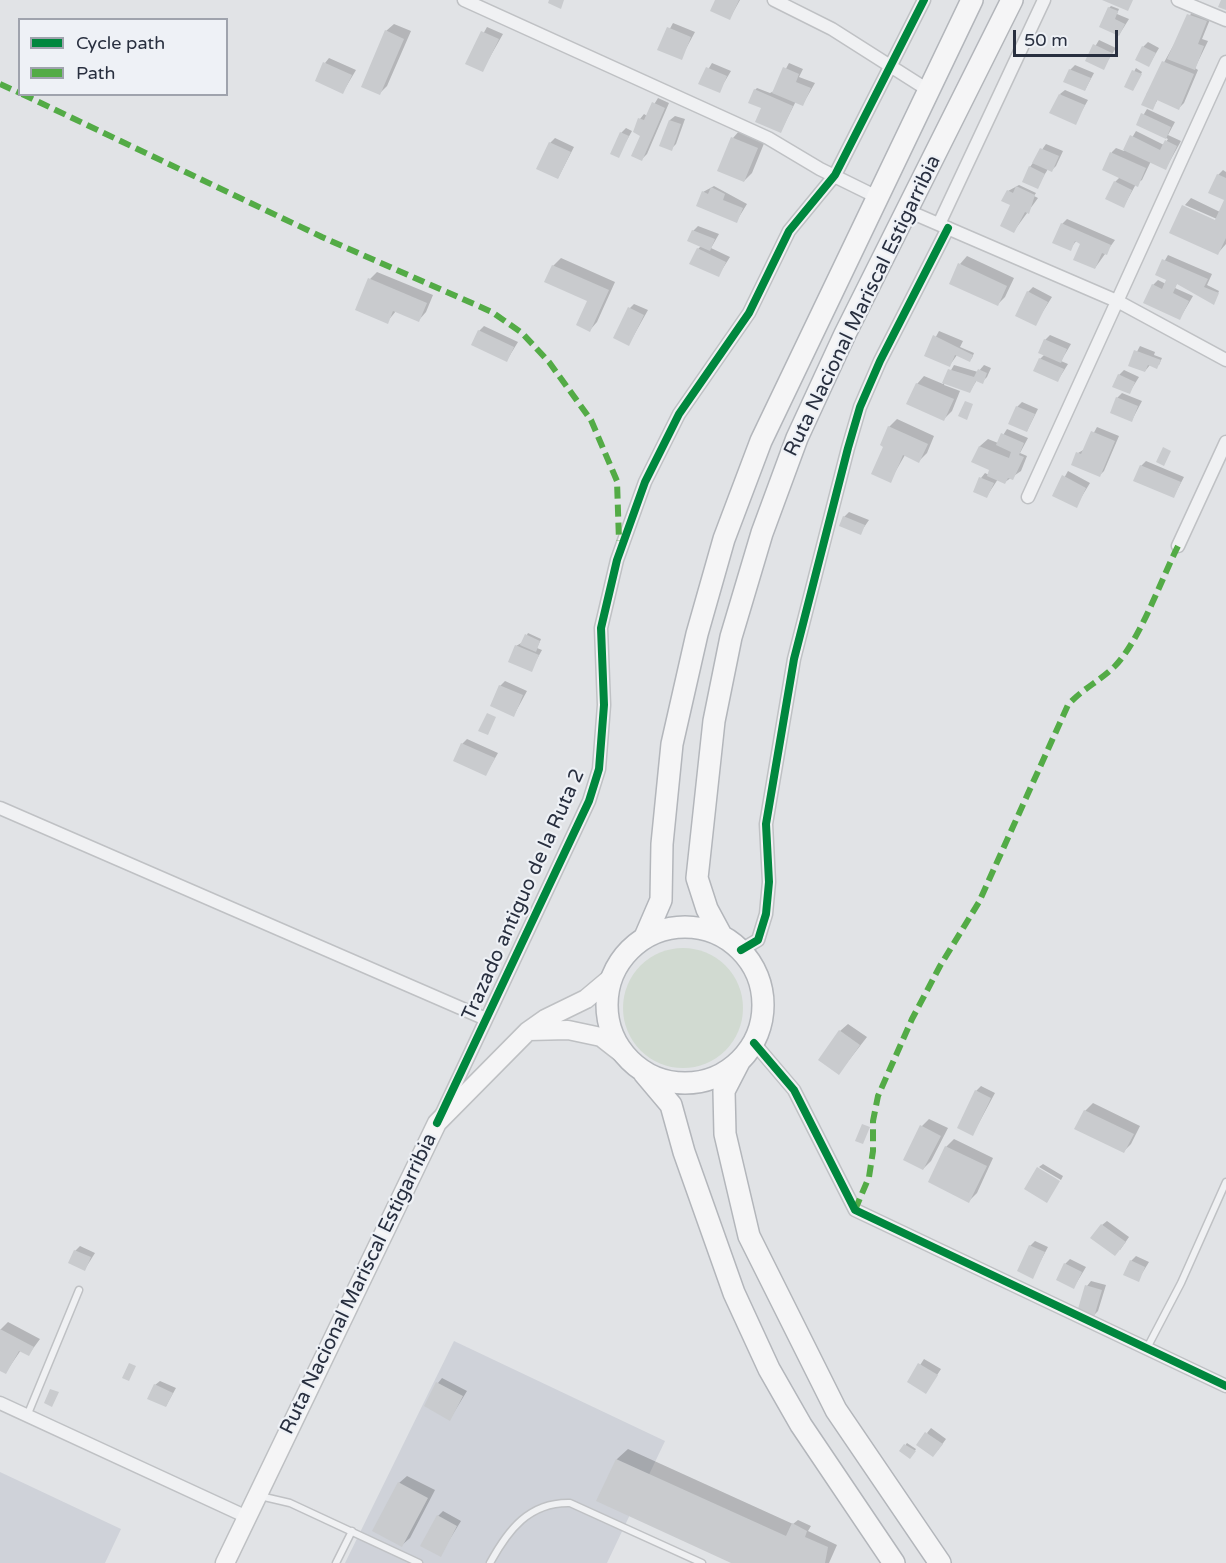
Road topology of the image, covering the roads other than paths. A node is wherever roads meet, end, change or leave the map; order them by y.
1 (464, 0) edge
2 (774, 0) edge
3 (924, 0) edge
4 (972, 0) edge
5 (1012, 0) edge
6 (1044, 0) edge
7 (1178, 0) edge
8 (1226, 20) edge
9 (1226, 63) edge
10 (891, 67) junction
11 (928, 90) junction
12 (835, 175) junction
13 (876, 197) junction
14 (908, 211) junction
15 (944, 226) junction
16 (1119, 302) junction
17 (1226, 360) edge
18 (1226, 442) edge
19 (1028, 496) dead end
20 (1178, 546) dead end
21 (0, 808) edge
22 (721, 935) junction
23 (645, 938) junction
24 (741, 950) junction
25 (611, 978) junction
26 (486, 1019) junction
27 (528, 1031) junction
28 (754, 1042) junction
29 (624, 1055) junction
30 (739, 1062) junction
31 (644, 1073) junction
32 (437, 1123) junction
33 (1226, 1182) edge
34 (79, 1290) dead end
35 (1147, 1348) junction
36 (1226, 1386) edge
37 (0, 1403) edge
38 (27, 1416) junction
39 (257, 1495) junction
40 (247, 1517) junction
41 (352, 1531) junction
42 (225, 1563) edge
43 (336, 1563) edge
44 (419, 1563) edge
45 (490, 1563) edge
46 (702, 1563) edge
47 (894, 1563) edge
48 (940, 1563) edge

1 - 12 street
2 - 10 street
3 - 10 street, Trazado antiguo de la Ruta 2
4 - 11 highway, Ruta Nacional Mariscal Estigarribia
5 - 14 highway, Ruta Nacional Mariscal Estigarribia
6 - 15 street
7 - 8 street
9 - 16 street
10 - 11 street
10 - 12 street, Trazado antiguo de la Ruta 2
11 - 13 highway, Ruta Nacional Mariscal Estigarribia
12 - 13 street
12 - 26 street, Trazado antiguo de la Ruta 2
13 - 23 highway, Ruta Nacional Mariscal Estigarribia
14 - 15 street
14 - 22 highway, Ruta Nacional Mariscal Estigarribia
15 - 16 street
15 - 24 street
16 - 17 street
16 - 19 street
18 - 20 street
21 - 26 street
22 - 23 highway
22 - 24 highway
23 - 25 highway
24 - 28 highway
25 - 27 main road, Ruta Nacional Mariscal Estigarribia
25 - 29 highway
26 - 32 street, Trazado antiguo de la Ruta 2
27 - 29 main road
27 - 32 main road, Ruta Nacional Mariscal Estigarribia
28 - 30 highway
28 - 35 street
29 - 31 highway
30 - 31 highway
30 - 48 highway
31 - 47 highway
32 - 39 main road, Ruta Nacional Mariscal Estigarribia
33 - 35 lane
34 - 38 lane
35 - 36 street
37 - 38 street
38 - 40 street
39 - 40 main road, Ruta Nacional Mariscal Estigarribia
39 - 41 lane
40 - 42 main road, Ruta Nacional Mariscal Estigarribia
41 - 43 lane
41 - 44 lane
45 - 46 lane

